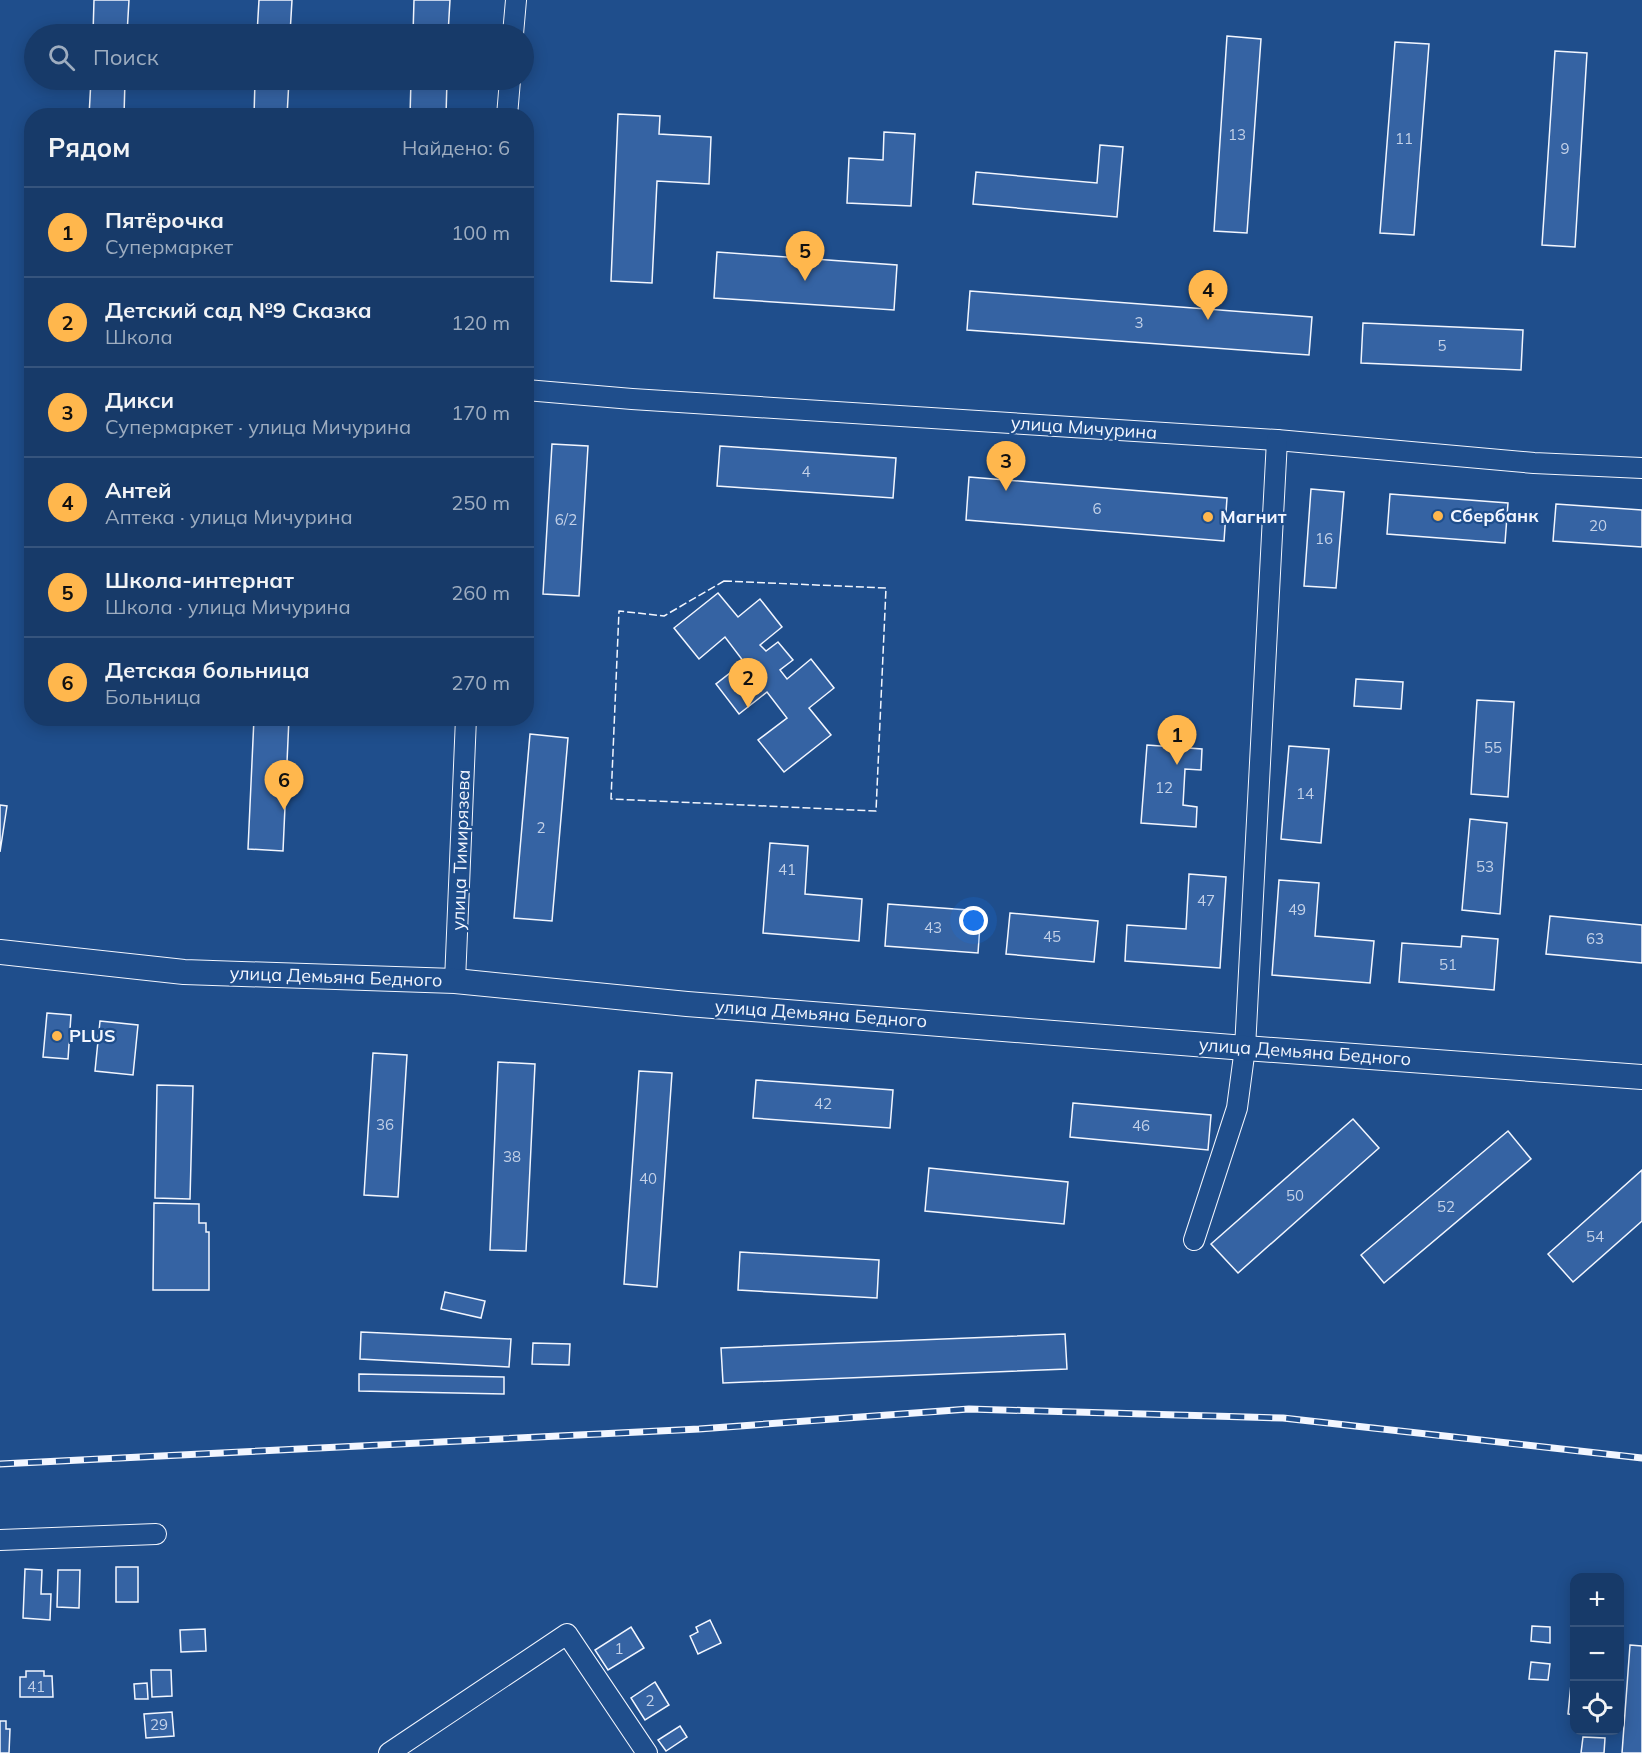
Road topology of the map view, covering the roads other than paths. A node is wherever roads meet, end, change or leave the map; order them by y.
1 (516, 0) edge
2 (514, 24) edge
3 (509, 90) edge
4 (508, 108) edge
5 (534, 391) edge
6 (1277, 440) junction
7 (1642, 468) edge
8 (466, 726) edge
9 (0, 952) edge
10 (455, 981) junction
11 (1245, 1048) junction
12 (1642, 1077) edge
13 (1194, 1240) dead end
14 (156, 1534) dead end
15 (0, 1540) edge
16 (389, 1753) edge
17 (647, 1753) edge

1 - 2 street
3 - 4 street
5 - 6 street, улица Мичурина
6 - 7 street, улица Мичурина
6 - 11 street
8 - 10 street, улица Тимирязева
9 - 10 main road, улица Демьяна Бедного
10 - 11 main road, улица Демьяна Бедного
11 - 12 main road, улица Демьяна Бедного
11 - 13 street
14 - 15 street
16 - 17 street

